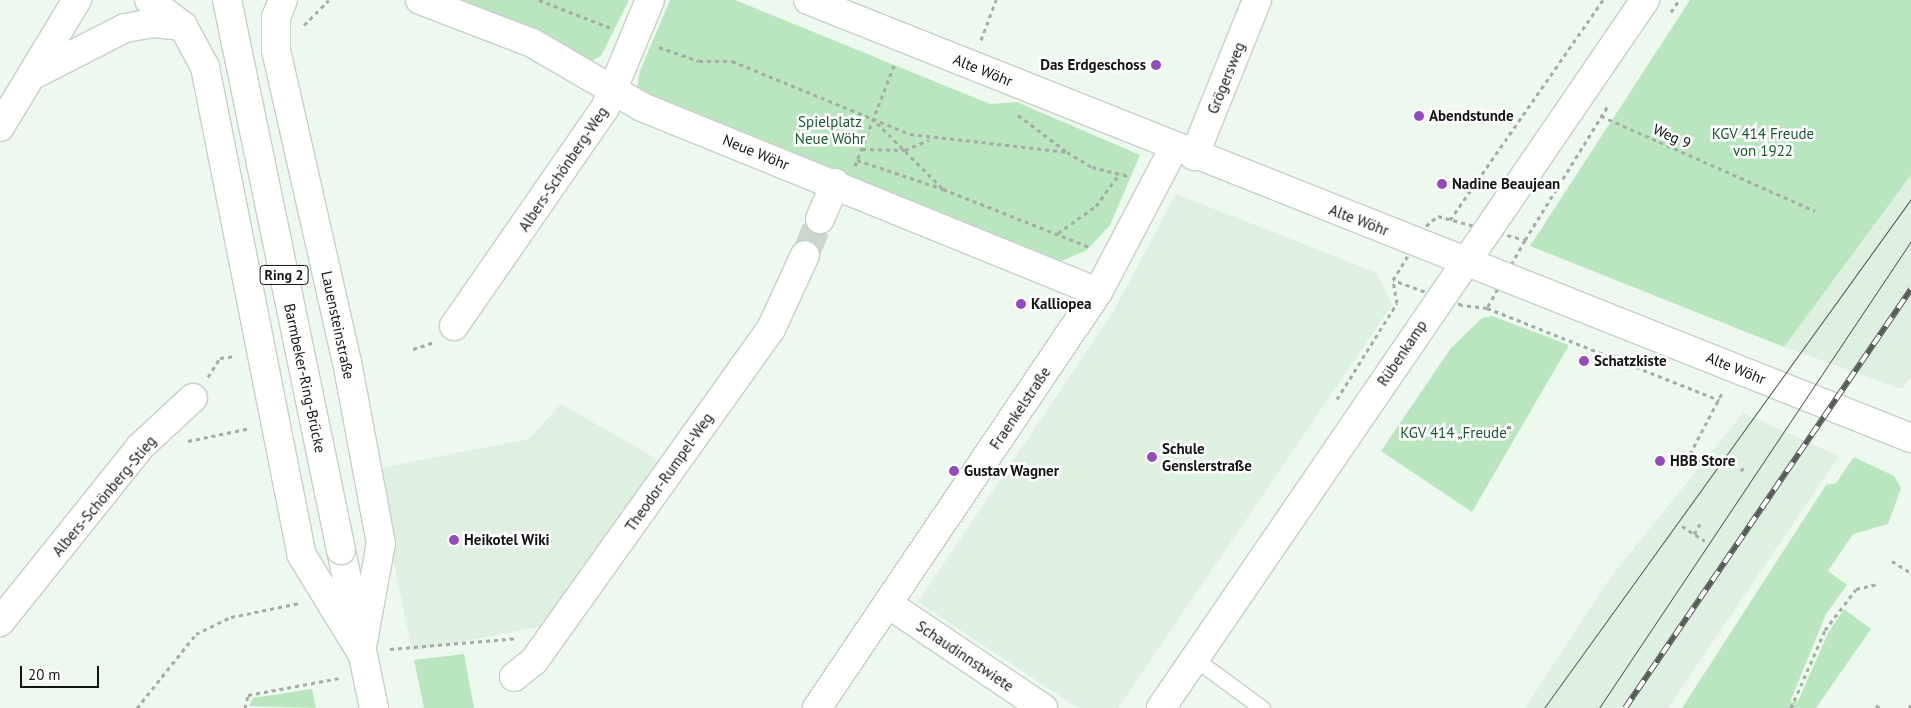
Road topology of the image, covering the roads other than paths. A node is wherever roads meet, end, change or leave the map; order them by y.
1 (77, 0) edge
2 (149, 0) edge
3 (227, 0) edge
4 (283, 0) edge
5 (420, 0) edge
6 (650, 0) edge
7 (810, 0) edge
8 (1257, 0) edge
9 (1645, 0) edge
10 (183, 26) junction
11 (35, 74) junction
12 (613, 90) junction
13 (0, 127) edge
14 (1184, 152) junction
15 (840, 185) junction
16 (820, 218) tunnel mouth
17 (805, 254) tunnel mouth
18 (1465, 261) junction
19 (1098, 292) junction
20 (454, 326) dead end
21 (194, 398) road end
22 (1911, 438) edge
23 (341, 550) joint
24 (888, 604) junction
25 (0, 622) edge
26 (1194, 659) junction
27 (364, 662) junction
28 (514, 677) dead end
29 (374, 708) edge
30 (817, 708) edge
31 (1043, 708) edge
32 (1161, 708) edge
33 (1262, 708) edge

1 - 11 street
2 - 10 street, Lauensteinstraße
3 - 23 street, Barmbeker-Ring-Brücke / Ring 2, bridge
4 - 27 street, Lauensteinstraße
5 - 12 street, Neue Wöhr
6 - 12 street, Albers-Schönberg-Weg
7 - 14 street, Alte Wöhr
8 - 14 street, Grögersweg
9 - 18 street, Rübenkamp
10 - 11 street
10 - 27 street, Lauensteinstraße
11 - 13 street
12 - 15 street, Neue Wöhr
12 - 20 street, Albers-Schönberg-Weg
14 - 18 street, Alte Wöhr
14 - 19 street, Fraenkelstraße
15 - 16 street
15 - 19 street, Neue Wöhr
17 - 28 street, Theodor-Rumpel-Weg
18 - 22 street, Alte Wöhr
18 - 26 street, Rübenkamp
19 - 24 street, Fraenkelstraße
21 - 25 street, Albers-Schönberg-Stieg
23 - 27 street, Lauensteinstraße / Ring 2
24 - 30 street, Fraenkelstraße
24 - 31 street, Schaudinnstwiete
26 - 32 street, Rübenkamp
26 - 33 lane
27 - 29 street, Lauensteinstraße / Ring 2

